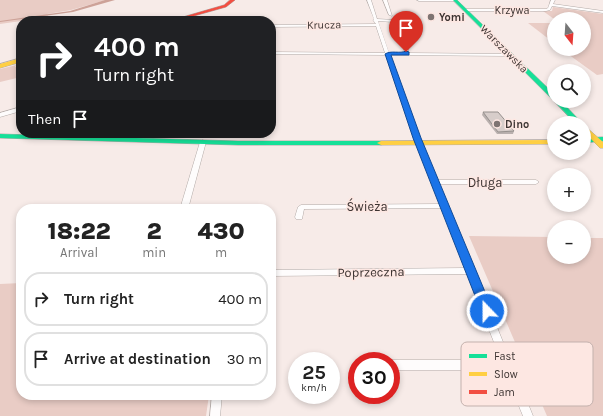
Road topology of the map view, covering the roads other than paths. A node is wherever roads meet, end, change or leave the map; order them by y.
1 (233, 0) edge
2 (369, 0) edge
3 (385, 0) edge
4 (419, 0) edge
5 (455, 0) edge
6 (553, 0) edge
7 (550, 5) junction
8 (465, 10) junction
9 (603, 12) edge
10 (392, 15) dead end
11 (189, 16) edge
12 (376, 22) junction
13 (276, 26) edge
14 (276, 53) edge
15 (387, 54) junction
16 (407, 54) junction
17 (510, 55) junction
18 (16, 61) edge
19 (0, 66) edge
20 (547, 91) edge
21 (564, 108) edge
22 (16, 110) edge
23 (0, 115) edge
24 (572, 116) edge
25 (591, 133) edge
26 (0, 136) edge
27 (16, 136) edge
28 (68, 138) edge
29 (601, 140) edge
30 (591, 141) edge
31 (203, 142) junction
32 (419, 142) junction
33 (547, 142) edge
34 (434, 182) junction
35 (536, 182) dead end
36 (185, 204) edge
37 (445, 206) junction
38 (299, 218) dead end
39 (471, 271) junction
40 (276, 273) edge
41 (499, 342) edge
42 (400, 365) edge
43 (461, 365) edge
44 (217, 400) edge
45 (524, 406) edge
46 (215, 416) edge
47 (528, 416) edge

1 - 11 street
2 - 12 street
3 - 10 street
4 - 5 street
5 - 8 street, Warszawska
6 - 7 street
7 - 8 street, Krzywa
7 - 9 street
8 - 17 street, Warszawska
12 - 13 street, Krucza
12 - 15 street
12 - 16 street
14 - 15 street
15 - 16 street
15 - 32 street
16 - 17 street
17 - 20 street, Warszawska
18 - 19 street
21 - 24 street
22 - 23 street
25 - 29 street
26 - 27 street
28 - 31 street
29 - 30 street
31 - 32 street
31 - 36 street
32 - 33 street
32 - 34 street
34 - 35 street, Długa
34 - 37 street
37 - 38 street, Świeża
37 - 39 street
39 - 40 street, Poprzeczna
39 - 41 street
42 - 43 street
44 - 46 street
45 - 47 street

